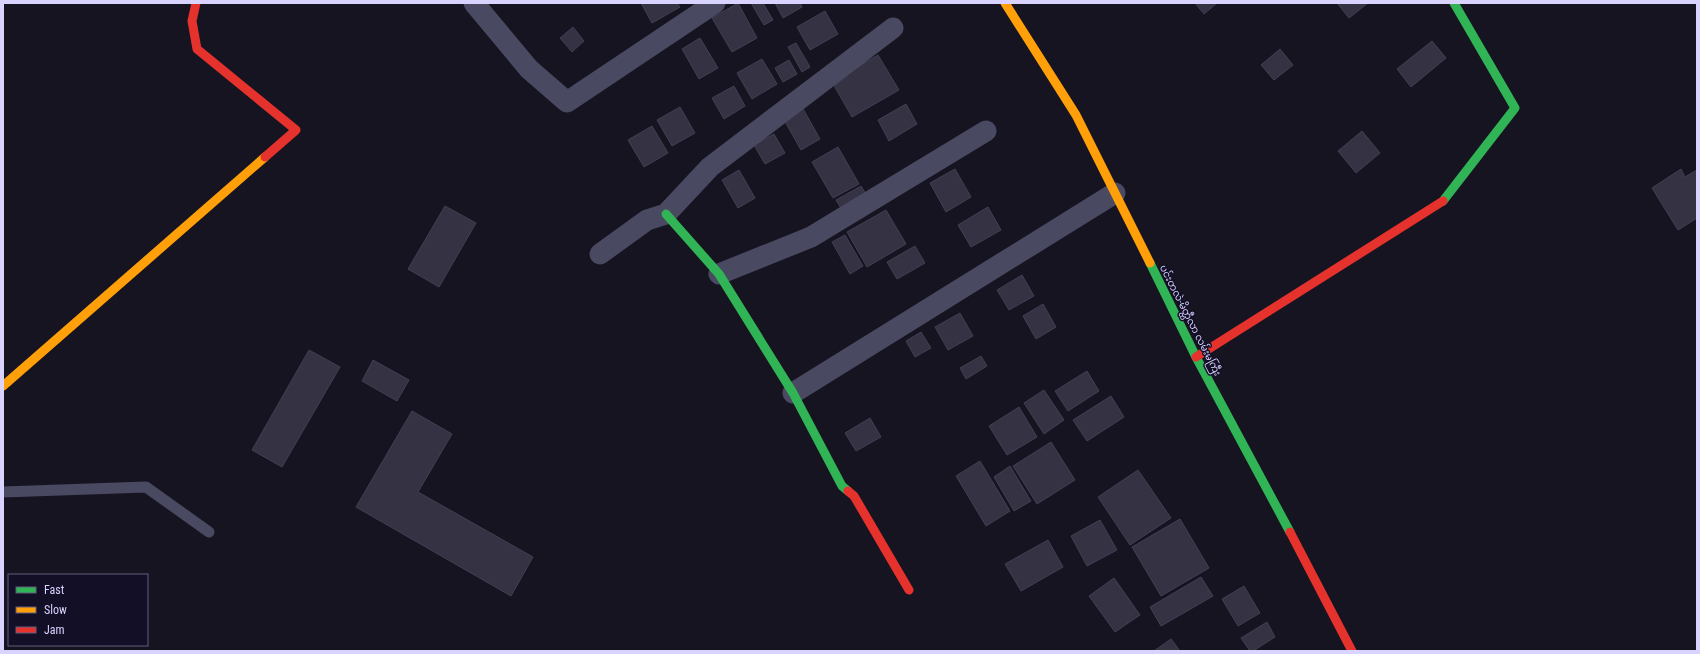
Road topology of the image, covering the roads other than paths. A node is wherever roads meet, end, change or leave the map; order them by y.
1 (196, 3) edge
2 (474, 3) edge
3 (715, 3) edge
4 (1005, 3) edge
5 (1454, 3) edge
6 (893, 28) dead end
7 (986, 131) dead end
8 (1115, 193) junction
9 (666, 214) junction
10 (600, 254) dead end
11 (719, 274) junction
12 (1196, 357) junction
13 (3, 386) edge
14 (793, 393) junction
15 (3, 492) edge
16 (210, 532) dead end
17 (909, 590) dead end
18 (1352, 651) edge

1 - 13 street
2 - 3 street
4 - 8 street, ပင်းတလဲ-မိတ္ထီလာ လမ်းမကြီး
5 - 12 street
6 - 9 street
7 - 11 street
8 - 12 street, ပင်းတလဲ-မိတ္ထီလာ လမ်းမကြီး
8 - 14 street
9 - 10 street
9 - 11 street
11 - 14 street
12 - 18 street, ပင်းတလဲ-မိတ္ထီလာ လမ်းမကြီး
14 - 17 street
15 - 16 lane

